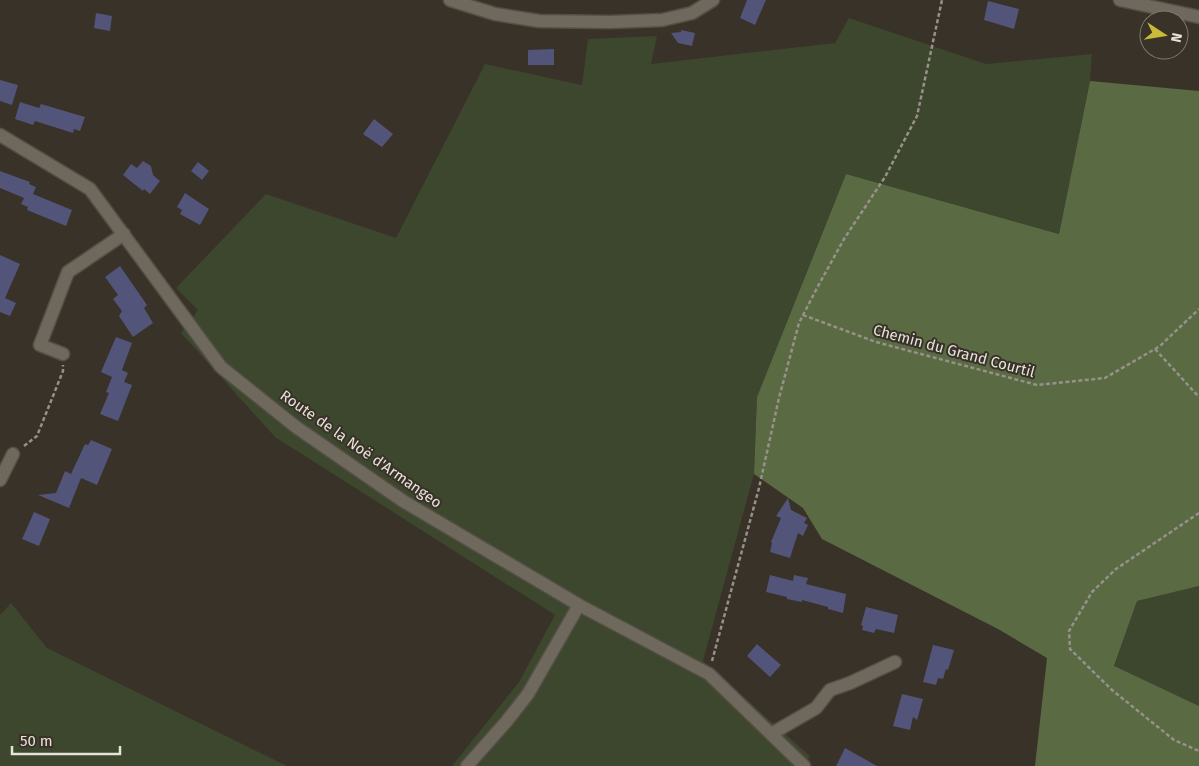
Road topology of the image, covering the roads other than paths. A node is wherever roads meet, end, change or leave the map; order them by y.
1 (450, 0) edge
2 (713, 0) edge
3 (1120, 0) edge
4 (1199, 17) edge
5 (0, 135) edge
6 (124, 234) junction
7 (63, 354) road end
8 (13, 454) road end
9 (0, 480) edge
10 (579, 605) junction
11 (895, 662) dead end
12 (771, 734) junction
13 (467, 766) edge
14 (804, 766) edge

1 - 2 street
3 - 4 street
5 - 6 street, Route de la Noë d'Armangeo
6 - 7 street
6 - 10 street, Route de la Noë d'Armangeo
8 - 9 street
10 - 12 street, Route de la Noë d'Armangeo
10 - 13 street
11 - 12 street
12 - 14 street, Route de la Noë d'Armangeo

